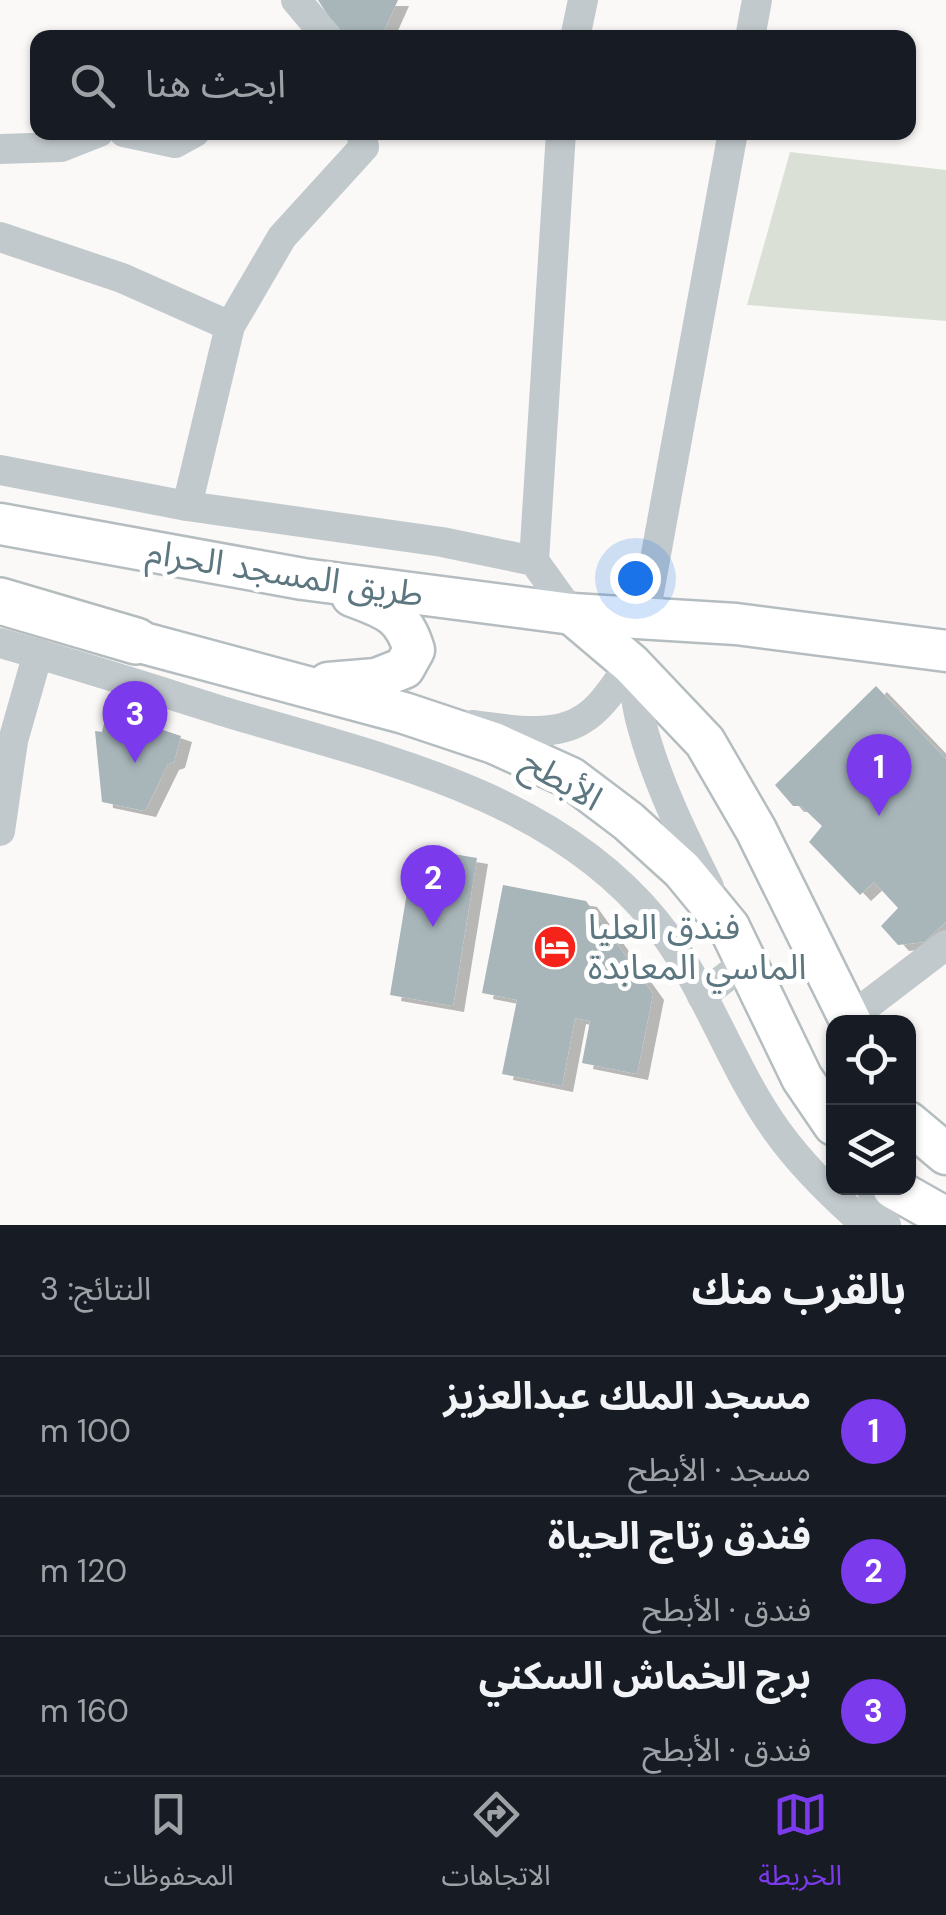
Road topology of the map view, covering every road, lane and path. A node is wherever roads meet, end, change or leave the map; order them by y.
1 (296, 0) edge
2 (583, 0) edge
3 (757, 0) edge
4 (321, 30) edge
5 (577, 30) edge
6 (751, 30) edge
7 (79, 140) edge
8 (363, 140) edge
9 (560, 140) edge
10 (732, 140) edge
11 (0, 149) edge
12 (0, 236) edge
13 (230, 326) junction
14 (0, 470) edge
15 (187, 506) junction
16 (0, 524) edge
17 (534, 560) junction
18 (303, 579) junction
19 (0, 601) edge
20 (572, 614) junction
21 (644, 620) junction
22 (136, 641) joint
23 (0, 642) edge
24 (946, 651) edge
25 (38, 653) junction
26 (631, 664) junction
27 (248, 671) junction
28 (299, 685) junction
29 (238, 715) junction
30 (420, 718) junction
31 (0, 831) edge
32 (737, 945) junction
33 (946, 945) edge
34 (702, 996) junction
35 (847, 1015) edge
36 (858, 1015) edge
37 (826, 1114) edge
38 (916, 1129) edge
39 (946, 1154) edge
40 (874, 1195) edge
41 (906, 1195) edge
42 (946, 1218) edge
43 (866, 1225) edge
44 (886, 1225) edge

1 - 4 street
2 - 5 street
3 - 6 street
7 - 11 street
8 - 13 street
9 - 17 street
10 - 21 street
12 - 13 street
13 - 15 street
14 - 15 street
15 - 17 street
16 - 18 main road, طريق المسجد الحرام
17 - 20 street
18 - 20 main road, طريق المسجد الحرام
18 - 28 main road
19 - 22 highway
20 - 21 main road, طريق المسجد الحرام
20 - 26 main road
21 - 24 main road, طريق المسجد الحرام
21 - 26 main road
22 - 27 main road, الأبطح
23 - 25 street
25 - 29 street
25 - 31 street
26 - 30 street
26 - 32 street
26 - 35 main road
27 - 28 main road, الأبطح
27 - 29 street
28 - 30 main road, الأبطح
29 - 34 street
30 - 32 main road, الأبطح
32 - 34 street
32 - 37 main road, الأبطح
33 - 36 street
34 - 43 street
38 - 39 main road
40 - 44 street
41 - 42 main road

